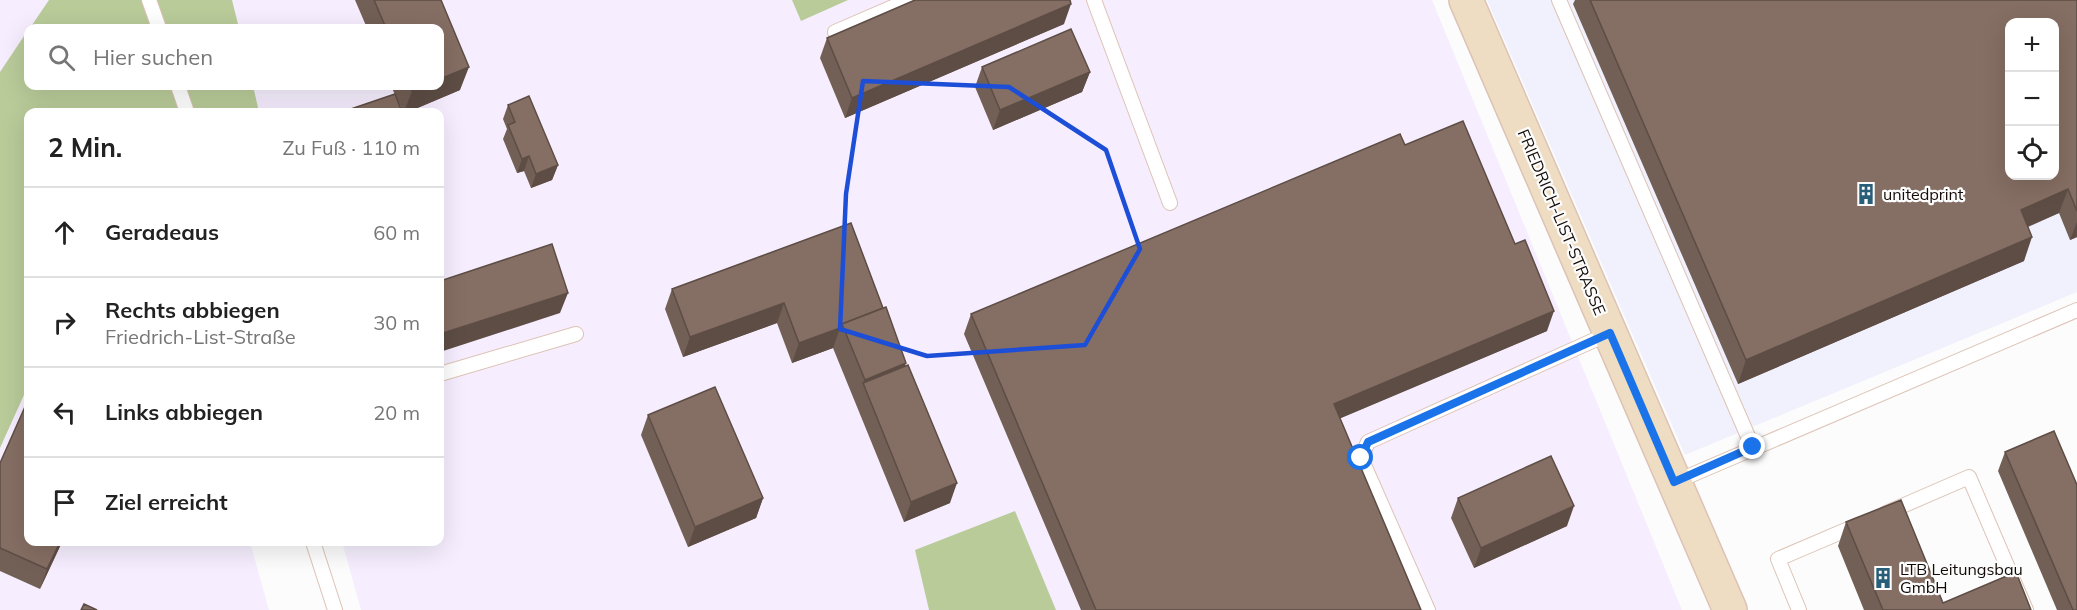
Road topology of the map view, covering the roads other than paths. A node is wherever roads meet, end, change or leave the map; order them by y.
1 (149, 0) edge
2 (909, 0) edge
3 (1094, 0) edge
4 (1466, 0) edge
5 (1559, 0) edge
6 (158, 24) edge
7 (835, 32) edge
8 (179, 90) edge
9 (186, 108) edge
10 (1170, 203) dead end
11 (2077, 310) edge
12 (1610, 333) junction
13 (576, 334) dead end
14 (444, 373) edge
15 (1753, 447) junction
16 (1674, 482) junction
17 (314, 546) edge
18 (335, 610) edge
19 (1428, 610) edge
20 (1730, 610) edge
21 (1799, 610) edge
22 (2026, 610) edge

1 - 6 lane
2 - 7 lane
3 - 10 lane
4 - 12 street, FRIEDRICH-LIST-STRASSE
5 - 15 lane
8 - 9 lane
11 - 15 lane
12 - 16 street, FRIEDRICH-LIST-STRASSE
12 - 19 lane
13 - 14 lane
15 - 16 lane
16 - 20 street, FRIEDRICH-LIST-STRASSE
17 - 18 lane
21 - 22 lane

